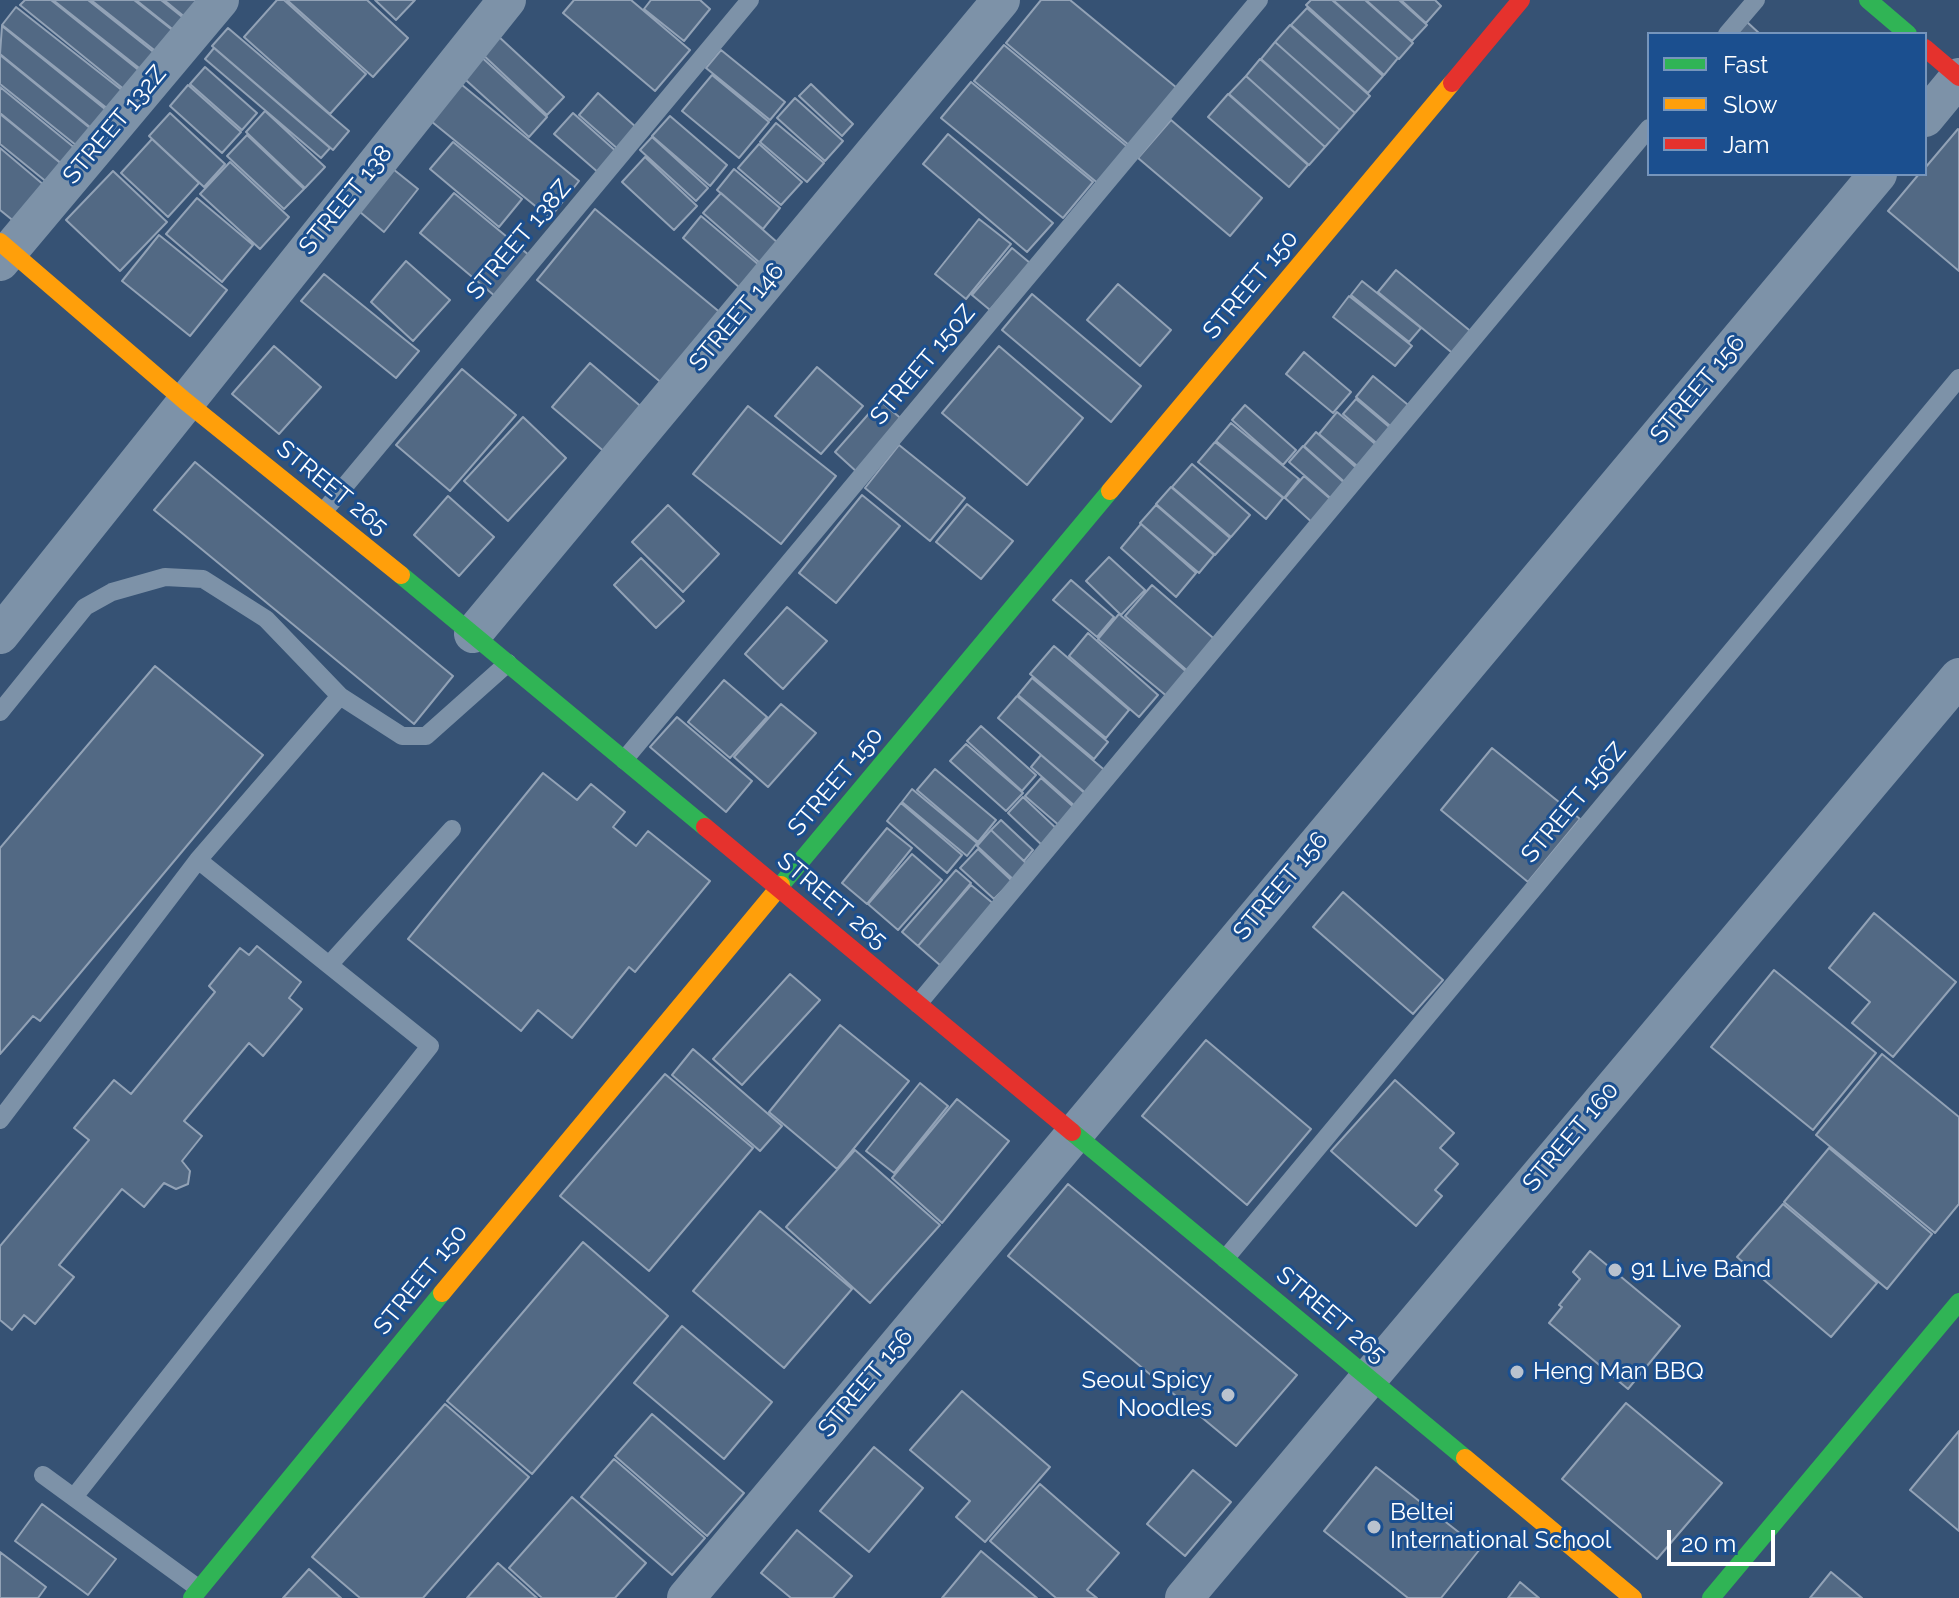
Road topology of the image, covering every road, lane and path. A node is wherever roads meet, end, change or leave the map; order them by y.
1 (220, 0) edge
2 (507, 0) edge
3 (750, 0) edge
4 (1001, 0) edge
5 (1259, 0) edge
6 (1521, 0) edge
7 (1756, 0) edge
8 (1868, 0) edge
9 (1729, 32) edge
10 (1906, 32) edge
11 (1927, 50) edge
12 (1959, 77) edge
13 (1927, 116) edge
14 (1647, 130) edge
15 (1876, 176) edge
16 (3, 251) edge
17 (1959, 378) edge
18 (185, 401) junction
19 (324, 511) junction
20 (473, 634) junction
21 (0, 635) edge
22 (508, 663) junction
23 (1959, 677) edge
24 (340, 696) junction
25 (0, 712) edge
26 (624, 760) junction
27 (452, 829) dead end
28 (198, 860) junction
29 (778, 888) junction
30 (329, 965) junction
31 (918, 1004) junction
32 (0, 1120) edge
33 (1074, 1134) junction
34 (1225, 1259) junction
35 (1959, 1302) edge
36 (1368, 1378) junction
37 (43, 1475) dead end
38 (74, 1497) junction
39 (195, 1593) edge
40 (686, 1598) edge
41 (1184, 1598) edge
42 (1633, 1598) edge
43 (1711, 1598) edge

1 - 16 street, STREET 132Z
2 - 18 street, STREET 138
3 - 19 lane, STREET 138Z
4 - 20 street, STREET 146
5 - 26 lane, STREET 150Z
6 - 29 street, STREET 150
7 - 9 lane
8 - 10 street
11 - 12 street
12 - 13 street
14 - 31 lane
15 - 33 street, STREET 156
16 - 18 street, STREET 265
17 - 34 lane, STREET 156Z
18 - 19 street, STREET 265
18 - 21 street, STREET 138
19 - 20 street, STREET 265
20 - 22 street, STREET 265
22 - 24 lane
22 - 26 street, STREET 265
23 - 36 street, STREET 160
24 - 25 lane
24 - 28 lane
26 - 29 street, STREET 265
27 - 30 lane
28 - 30 lane
28 - 32 lane
29 - 31 street, STREET 265
29 - 39 street, STREET 150
30 - 38 lane
31 - 33 street, STREET 265
33 - 34 street, STREET 265
33 - 40 street, STREET 156
34 - 36 street, STREET 265
35 - 43 street
36 - 41 street, STREET 160
36 - 42 street, STREET 265
37 - 38 lane
38 - 39 lane

